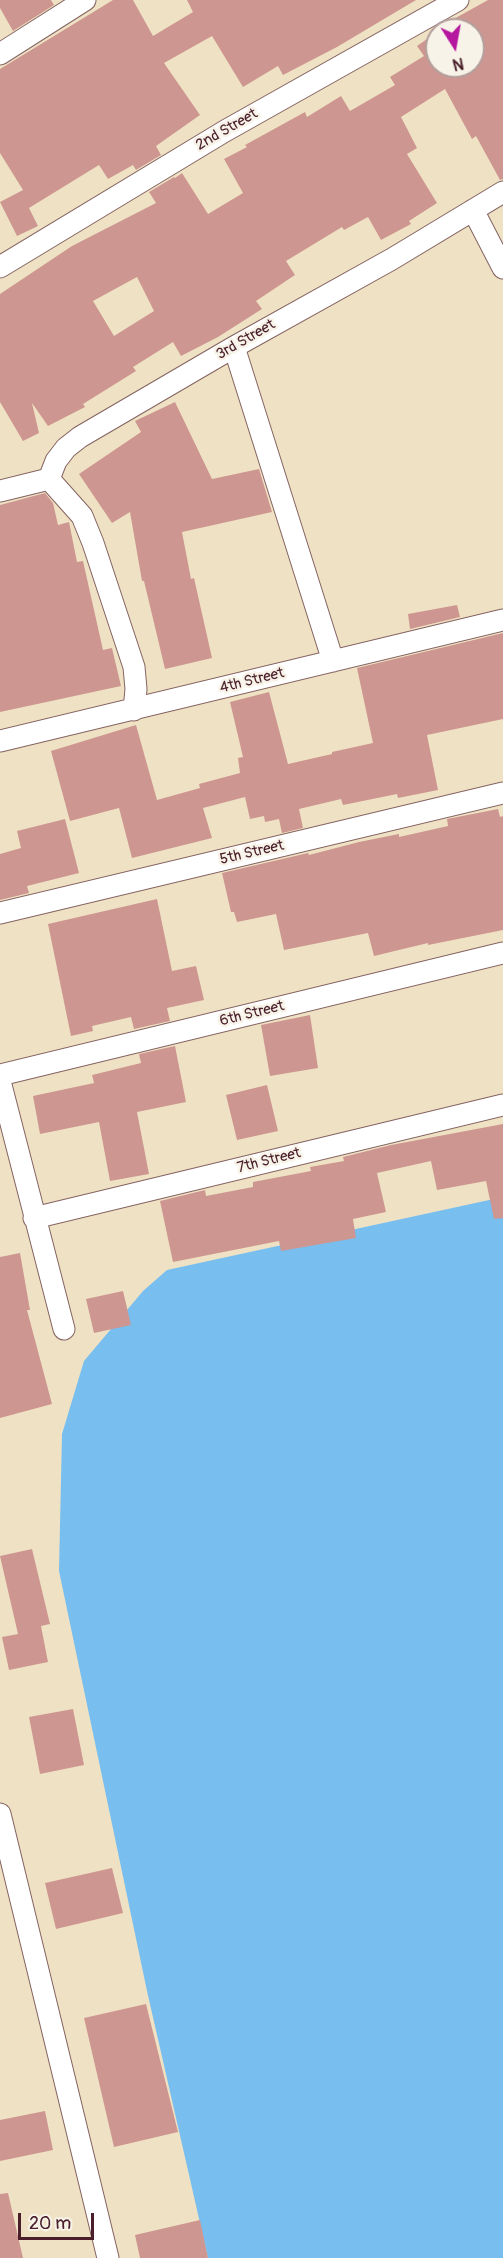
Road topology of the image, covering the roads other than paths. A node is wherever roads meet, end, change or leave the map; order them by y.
1 (85, 0) edge
2 (458, 0) edge
3 (0, 54) edge
4 (503, 192) edge
5 (473, 210) junction
6 (0, 267) edge
7 (503, 268) edge
8 (234, 346) junction
9 (49, 479) junction
10 (0, 491) edge
11 (503, 620) edge
12 (333, 661) junction
13 (134, 710) junction
14 (0, 741) edge
15 (503, 793) edge
16 (0, 913) edge
17 (503, 953) edge
18 (0, 1075) edge
19 (0, 1081) edge
20 (503, 1105) edge
21 (34, 1218) junction
22 (64, 1329) dead end
23 (0, 1814) edge
24 (108, 2258) edge

1 - 3 street
2 - 6 street, 2nd Street
4 - 5 street, 3rd Street
5 - 7 street
5 - 8 street, 3rd Street
8 - 9 street, 3rd Street
8 - 12 street
9 - 10 street
9 - 13 street
11 - 12 street, 4th Street
12 - 13 street, 4th Street
13 - 14 street, 4th Street
15 - 16 street, 5th Street
17 - 18 street, 6th Street
19 - 21 street
20 - 21 street, 7th Street
21 - 22 street
23 - 24 street

